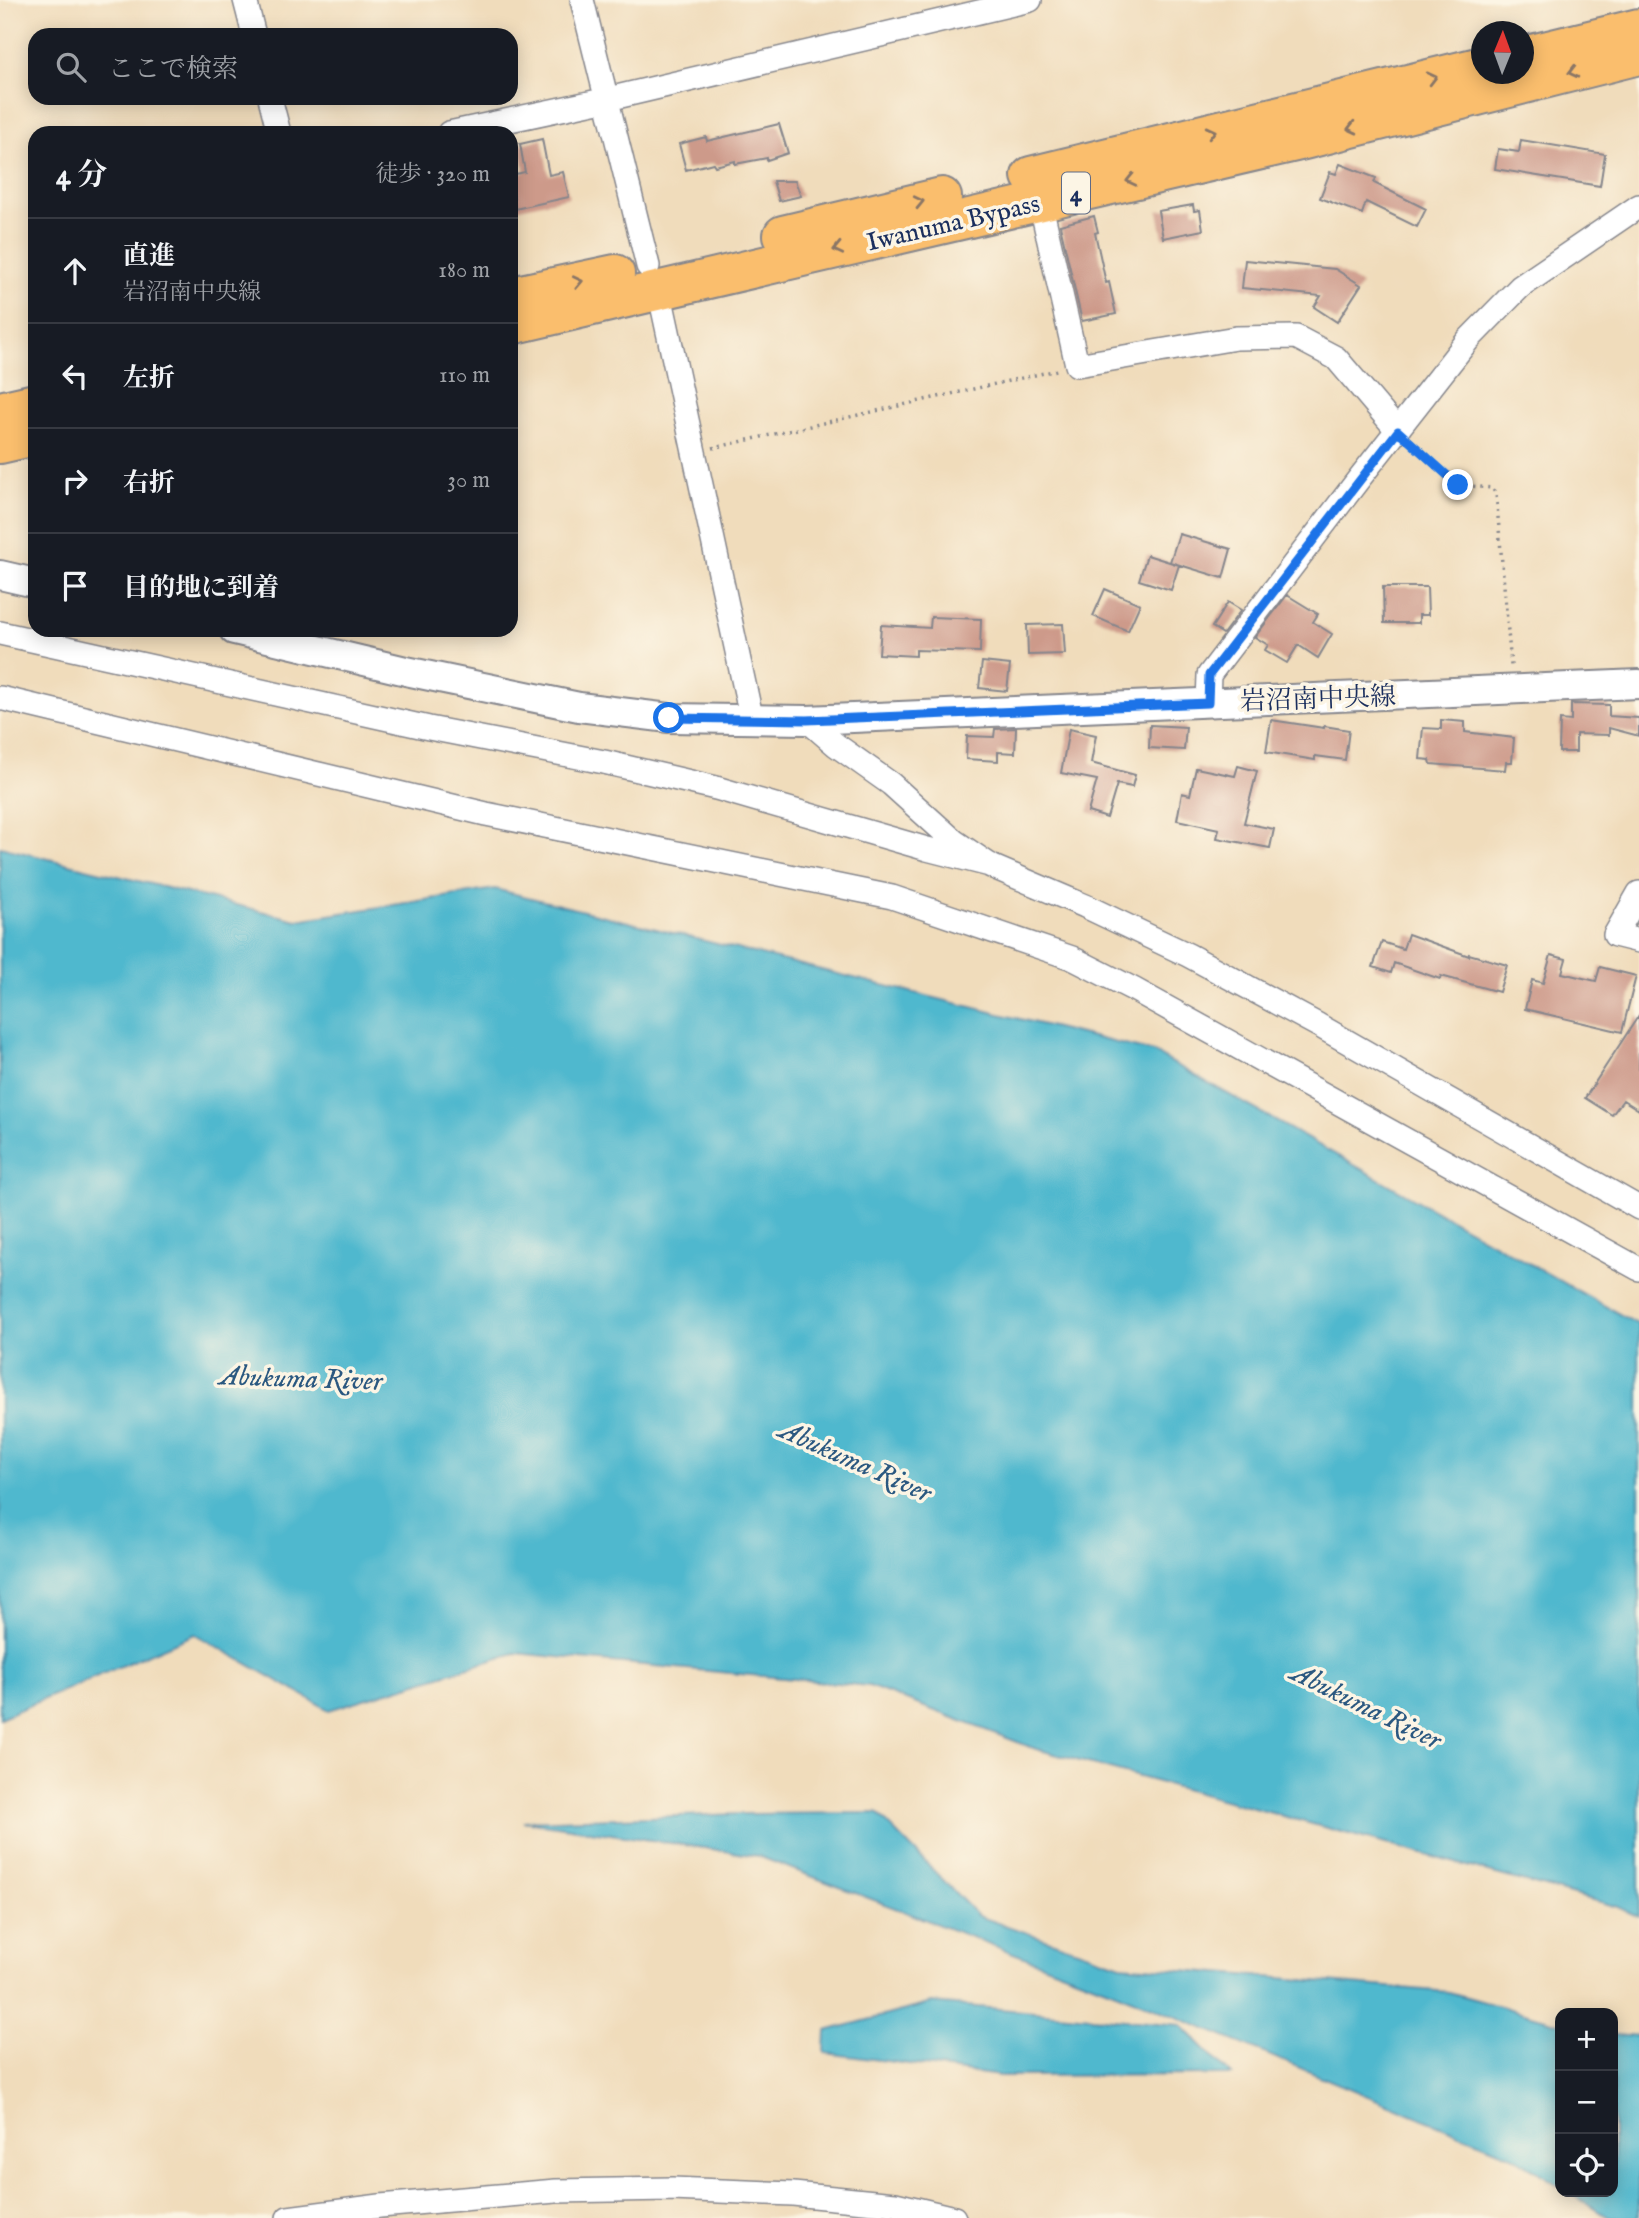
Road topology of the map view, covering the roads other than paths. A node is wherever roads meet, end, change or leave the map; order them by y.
1 (245, 0) edge
2 (582, 0) edge
3 (1030, 0) edge
4 (252, 28) edge
5 (1639, 28) edge
6 (1534, 54) edge
7 (1639, 55) edge
8 (1471, 69) edge
9 (608, 99) junction
10 (272, 105) edge
11 (277, 126) edge
12 (482, 126) edge
13 (1040, 201) junction
14 (1639, 206) edge
15 (653, 278) junction
16 (518, 295) edge
17 (518, 323) edge
18 (28, 405) edge
19 (0, 411) edge
20 (1398, 431) junction
21 (28, 438) edge
22 (0, 444) edge
23 (0, 575) edge
24 (28, 581) edge
25 (0, 633) edge
26 (263, 637) edge
27 (1639, 684) edge
28 (0, 698) edge
29 (1208, 703) junction
30 (807, 720) junction
31 (752, 721) junction
32 (990, 865) junction
33 (1639, 894) edge
34 (1639, 940) edge
35 (1639, 1209) edge
36 (1639, 1269) edge
37 (288, 2218) edge
38 (954, 2218) edge

1 - 4 street
2 - 9 street
3 - 9 street
5 - 6 highway
7 -> 13 highway, Iwanuma Bypass / 4
15 -> 8 highway, Iwanuma Bypass / 4
9 - 12 street
9 - 15 street
10 - 11 street
13 -> 15 highway, Iwanuma Bypass / 4
13 - 20 street
14 - 20 street
16 -> 15 highway, Iwanuma Bypass / 4
15 - 17 highway, Iwanuma Bypass / 4
15 - 31 street
18 - 19 highway
20 - 29 street
21 - 22 highway
23 - 24 street
25 - 32 street
26 - 31 street, 岩沼南中央線
27 - 29 street, 岩沼南中央線
28 - 36 street
29 - 30 street, 岩沼南中央線
30 - 31 street, 岩沼南中央線
30 - 32 street
32 - 35 street
33 - 34 street
37 - 38 street

